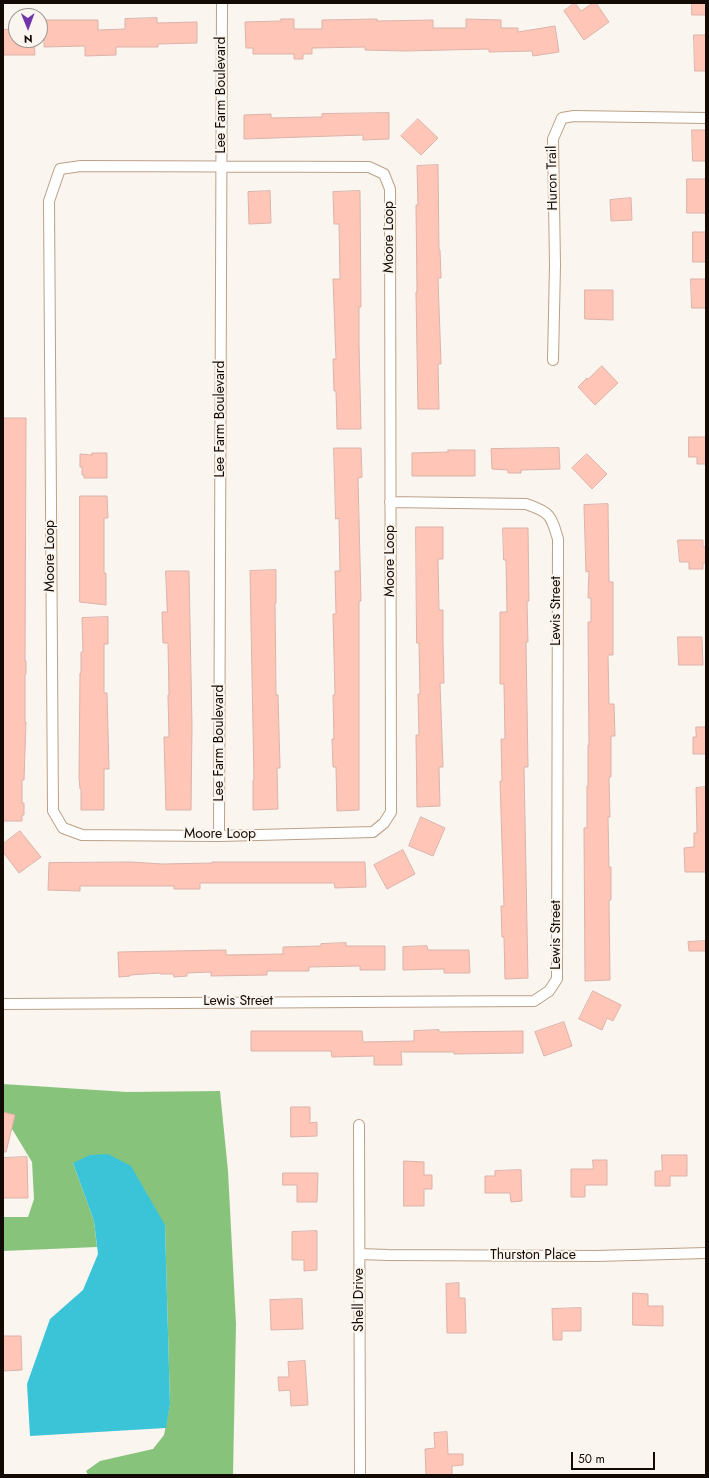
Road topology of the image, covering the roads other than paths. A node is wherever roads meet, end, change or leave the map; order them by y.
1 (222, 3) edge
2 (706, 118) edge
3 (222, 167) junction
4 (553, 360) dead end
5 (390, 502) junction
6 (219, 836) junction
7 (3, 1004) edge
8 (359, 1125) dead end
9 (706, 1253) edge
10 (360, 1254) junction
11 (360, 1475) edge

1 - 3 street, Lee Farm Boulevard
2 - 4 street, Huron Trail
3 - 5 street, Moore Loop
3 - 6 street, Lee Farm Boulevard
3 - 6 street, Moore Loop
5 - 6 street, Moore Loop
5 - 7 street, Lewis Street
8 - 10 street, Shell Drive
9 - 10 street, Thurston Place
10 - 11 street, Shell Drive

